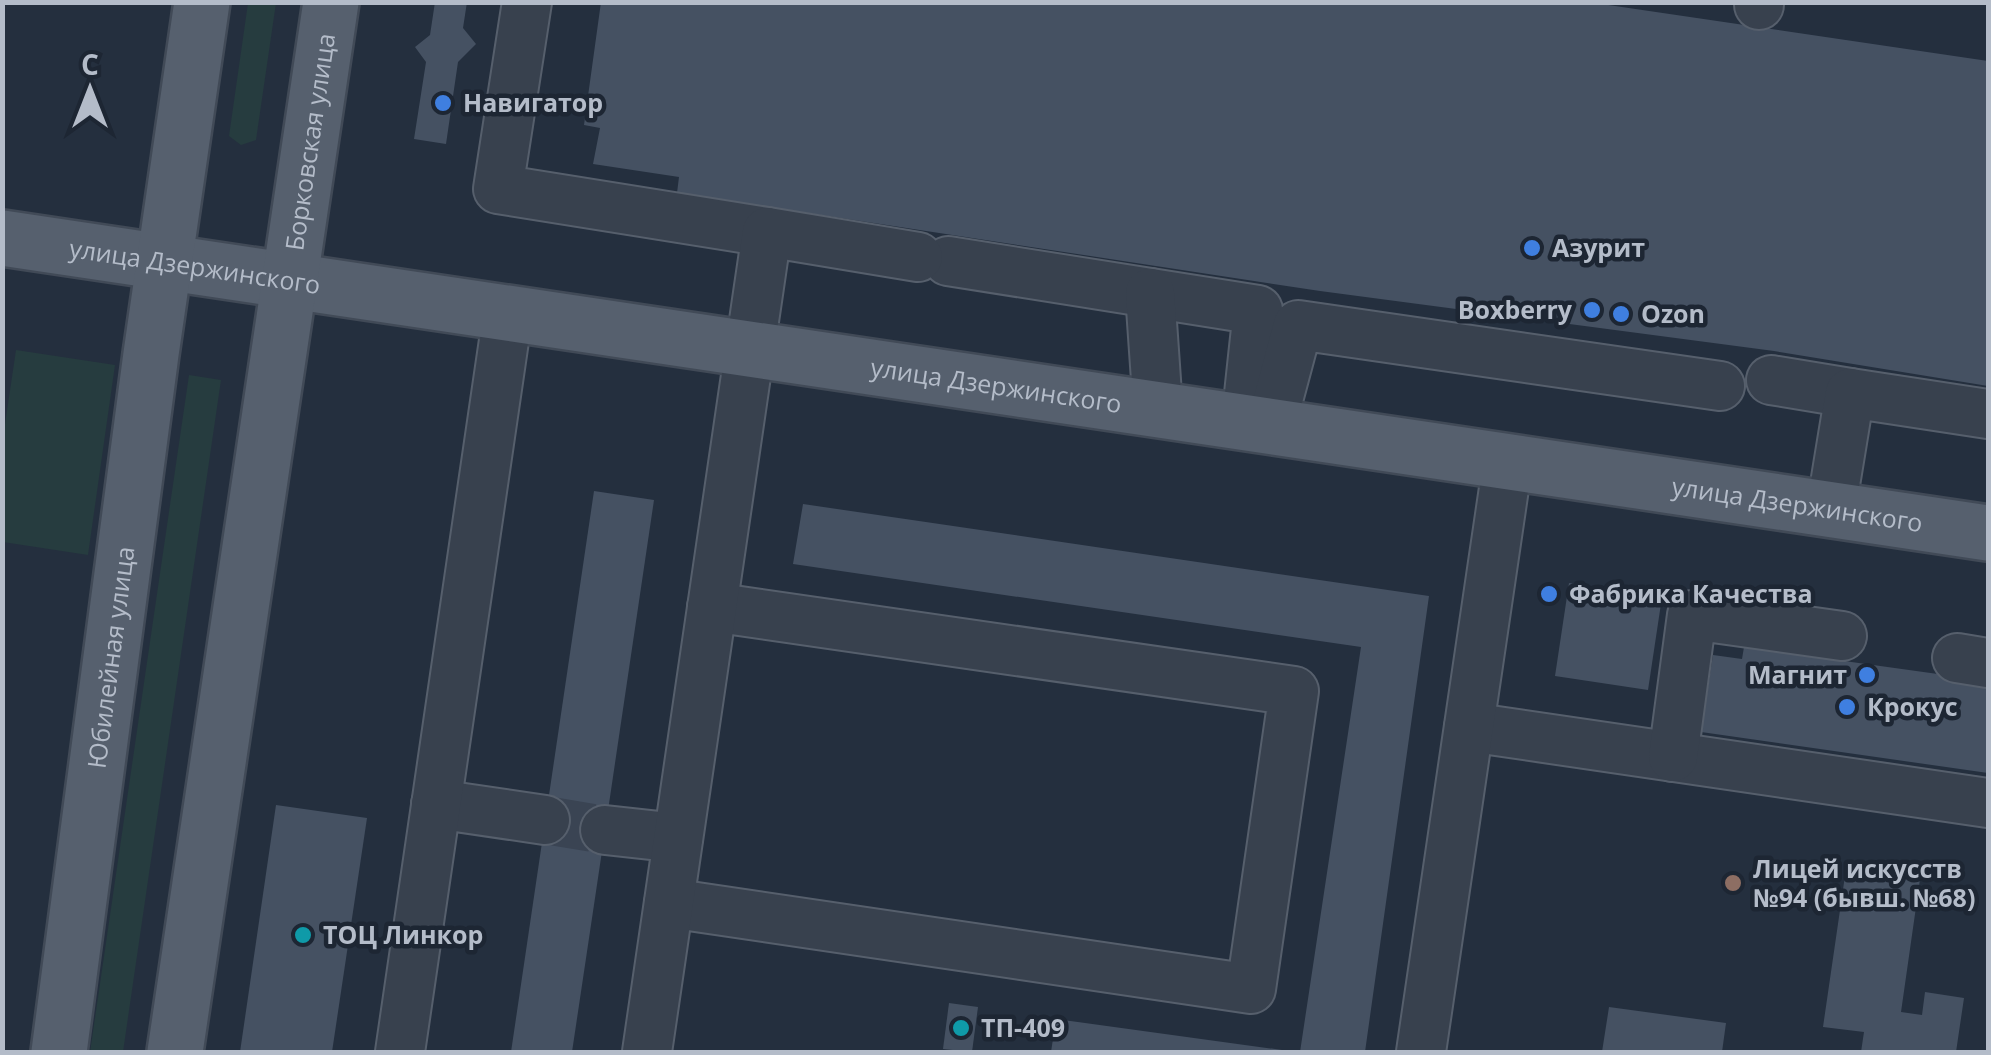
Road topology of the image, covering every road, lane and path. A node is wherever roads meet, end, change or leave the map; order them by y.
1 (202, 2) edge
2 (331, 2) edge
3 (527, 2) edge
4 (767, 232) junction
5 (2, 238) edge
6 (164, 262) junction
7 (291, 280) junction
8 (1150, 293) junction
9 (508, 313) junction
10 (750, 349) junction
11 (1771, 380) dead end
12 (1720, 386) dead end
13 (1850, 393) junction
14 (1158, 409) junction
15 (1988, 414) edge
16 (1258, 424) junction
17 (1508, 461) junction
18 (1830, 509) junction
19 (1988, 532) edge
20 (712, 606) junction
21 (1842, 636) dead end
22 (1469, 726) junction
23 (1673, 757) junction
24 (1988, 803) edge
25 (436, 804) junction
26 (545, 820) tunnel mouth
27 (605, 830) tunnel mouth
28 (678, 838) junction
29 (669, 903) junction
30 (67, 1000) junction
31 (40, 1052) edge
32 (59, 1052) edge
33 (176, 1052) edge
34 (400, 1052) edge
35 (647, 1052) edge
36 (1421, 1052) edge

1 - 6 main road
2 - 7 main road, Борковская улица
3 - 4 street
4 - 8 street
4 - 10 street
5 - 6 main road, улица Дзержинского
6 - 7 main road, улица Дзержинского
6 - 30 main road, Юбилейная улица
7 - 9 main road, улица Дзержинского
7 - 33 main road
8 - 14 street
8 - 16 street
9 - 10 main road, улица Дзержинского
9 - 25 street
10 - 14 main road, улица Дзержинского
10 - 20 street
11 - 13 street
12 - 16 street
13 - 15 street
13 - 18 street
14 - 16 main road, улица Дзержинского
16 - 17 main road, улица Дзержинского
17 - 18 main road, улица Дзержинского
17 - 22 street
18 - 19 main road, улица Дзержинского
20 - 28 street
20 - 29 street
21 - 23 street
22 - 23 street
22 - 36 street
23 - 24 street
25 - 26 street
25 - 34 street
27 - 28 street
28 - 29 street
29 - 35 street
30 - 31 street
30 - 32 main road, Юбилейная улица

